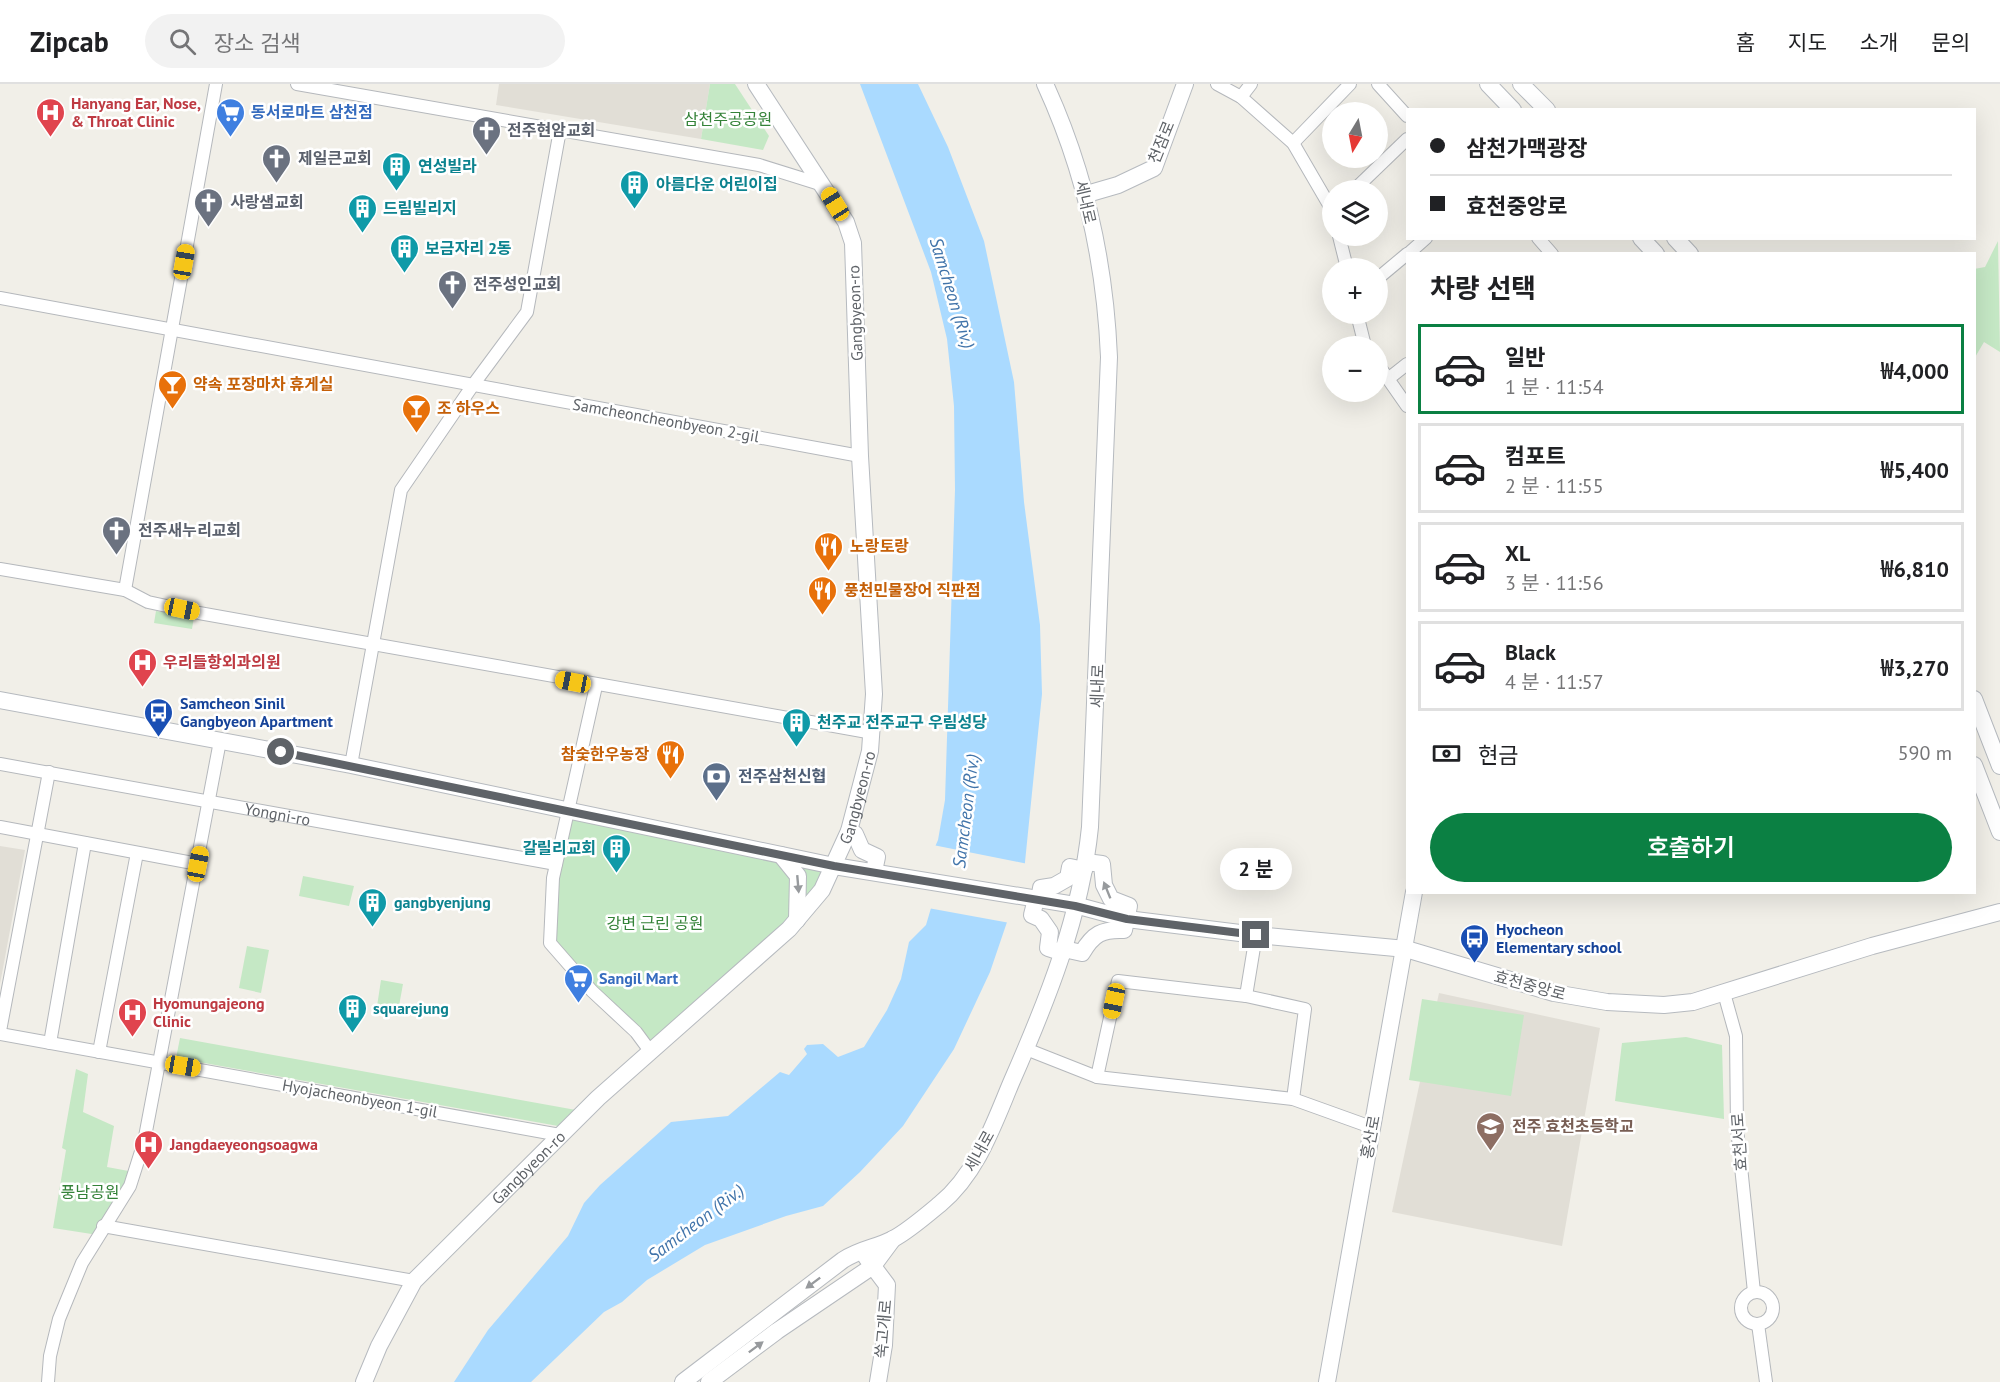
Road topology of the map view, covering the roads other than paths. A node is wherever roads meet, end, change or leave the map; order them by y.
1 (216, 84) edge
2 (297, 84) edge
3 (756, 84) edge
4 (1045, 84) edge
5 (1185, 84) edge
6 (1217, 84) edge
7 (1251, 84) edge
8 (1350, 84) edge
9 (1378, 84) edge
10 (1488, 84) edge
11 (1521, 84) edge
12 (1241, 97) junction
13 (1512, 108) edge
14 (1545, 108) edge
15 (1406, 115) edge
16 (560, 130) junction
17 (1406, 140) edge
18 (1293, 143) junction
19 (1364, 180) edge
20 (824, 185) junction
21 (1322, 193) edge
22 (1087, 194) junction
23 (1424, 240) edge
24 (1643, 240) edge
25 (1677, 240) edge
26 (1409, 252) edge
27 (1654, 252) edge
28 (1688, 252) edge
29 (1406, 255) edge
30 (1388, 270) edge
31 (0, 298) edge
32 (172, 329) junction
33 (1406, 365) edge
34 (1388, 379) joint
35 (473, 385) junction
36 (1406, 405) edge
37 (860, 456) junction
38 (0, 569) edge
39 (125, 590) junction
40 (373, 645) junction
41 (596, 686) junction
42 (0, 699) edge
43 (1976, 704) edge
44 (873, 734) junction
45 (220, 741) junction
46 (0, 764) edge
47 (351, 765) junction
48 (2000, 766) edge
49 (1976, 770) edge
50 (49, 772) junction
51 (210, 801) junction
52 (568, 810) junction
53 (0, 827) edge
54 (852, 832) junction
55 (2000, 832) edge
56 (37, 834) junction
57 (85, 843) junction
58 (137, 853) junction
59 (781, 855) junction
60 (198, 864) junction
61 (556, 864) junction
62 (837, 866) junction
63 (1085, 866) junction
64 (874, 871) junction
65 (1414, 894) edge
66 (1043, 901) junction
67 (1075, 906) junction
68 (2000, 912) edge
69 (1127, 919) junction
70 (798, 920) junction
71 (1256, 935) junction
72 (1406, 949) junction
73 (1064, 951) junction
74 (1724, 993) junction
75 (1246, 996) junction
76 (0, 1032) edge
77 (50, 1043) junction
78 (1026, 1048) junction
79 (650, 1051) junction
80 (99, 1052) junction
81 (159, 1062) junction
82 (1097, 1077) junction
83 (1293, 1099) junction
84 (1371, 1128) junction
85 (560, 1135) junction
86 (104, 1226) junction
87 (893, 1239) junction
88 (860, 1249) junction
89 (873, 1266) junction
90 (414, 1281) junction
91 (1754, 1292) junction
92 (1758, 1324) junction
93 (48, 1382) edge
94 (364, 1382) edge
95 (683, 1382) edge
96 (709, 1382) edge
97 (878, 1382) edge
98 (1327, 1382) edge
99 (1766, 1382) edge

1 - 32 street
2 - 16 street
3 - 20 street, Gangbyeon-ro
4 - 22 street, 세내로
5 - 22 street, 천잠로
6 - 12 street
7 - 12 street
8 - 18 street
9 - 15 street
10 - 13 street
11 - 14 street
12 - 18 street
16 - 20 street
16 - 35 street
17 - 19 street
18 - 21 street
20 - 37 street, Gangbyeon-ro
22 - 63 street, 세내로
23 - 26 street
24 - 27 street
25 - 28 street
29 - 30 street
31 - 32 street, Samcheoncheonbyeon 2-gil
32 - 35 street, Samcheoncheonbyeon 2-gil
32 - 39 street
33 - 34 street
34 - 36 street
35 - 37 street, Samcheoncheonbyeon 2-gil
35 - 40 street
37 - 44 street, Gangbyeon-ro
38 - 39 street
39 - 40 street
40 - 41 street
40 - 47 street
41 - 44 street
41 - 52 street
42 - 45 street
43 - 48 street
44 - 54 street, Gangbyeon-ro
45 - 47 street
45 - 51 street
46 - 50 street, Yongni-ro
47 - 52 street
49 - 55 street
50 - 51 street, Yongni-ro
50 - 56 street, Hyojacheonbyeon 1-gil
51 - 60 street
51 - 61 street, Yongni-ro
52 - 59 street
52 - 61 street
53 - 56 street
54 - 62 street, Gangbyeon-ro
54 - 64 street
56 - 57 street
56 - 76 street, Hyojacheonbyeon 1-gil
57 - 58 street
57 - 77 street
58 - 60 street
58 - 80 street
59 - 62 street
59 -> 70 street
60 - 81 street
61 - 79 street
62 - 64 street
62 - 70 street, Gangbyeon-ro
63 - 66 street
63 - 67 street, 세내로
69 -> 63 street
64 - 66 street, 효천중앙로
65 - 72 street, 홍산로
66 - 67 street, 효천중앙로
66 - 73 street
67 - 69 street, 효천중앙로
67 - 73 street, 세내로
68 - 74 street, 효천중앙로
69 - 71 street, 효천중앙로
69 - 73 street
70 - 79 street, Gangbyeon-ro
71 - 72 street, 효천중앙로
71 - 75 street
72 - 74 street, 효천중앙로
72 - 84 street, 홍산로
73 - 78 street, 세내로
74 - 91 street, 효천서로
75 - 82 street
75 - 83 street
76 - 77 street, Hyojacheonbyeon 1-gil
77 - 80 street, Hyojacheonbyeon 1-gil
78 - 82 street
78 - 87 street, 세내로
79 - 85 street, Gangbyeon-ro
80 - 81 street, Hyojacheonbyeon 1-gil
81 - 85 street, Hyojacheonbyeon 1-gil
81 - 86 street
82 - 83 street
83 - 84 street
84 - 98 street, 홍산로
85 - 90 street, Gangbyeon-ro
86 - 90 street
86 - 93 street
87 - 88 street, 세내로
87 - 89 street, 세내로
88 - 89 street, 쑥고개로
88 -> 95 street, 세내로
96 -> 89 street, 세내로
89 - 97 street, 쑥고개로
90 - 94 street, Gangbyeon-ro
91 - 92 street
91 - 92 street
92 - 99 street

